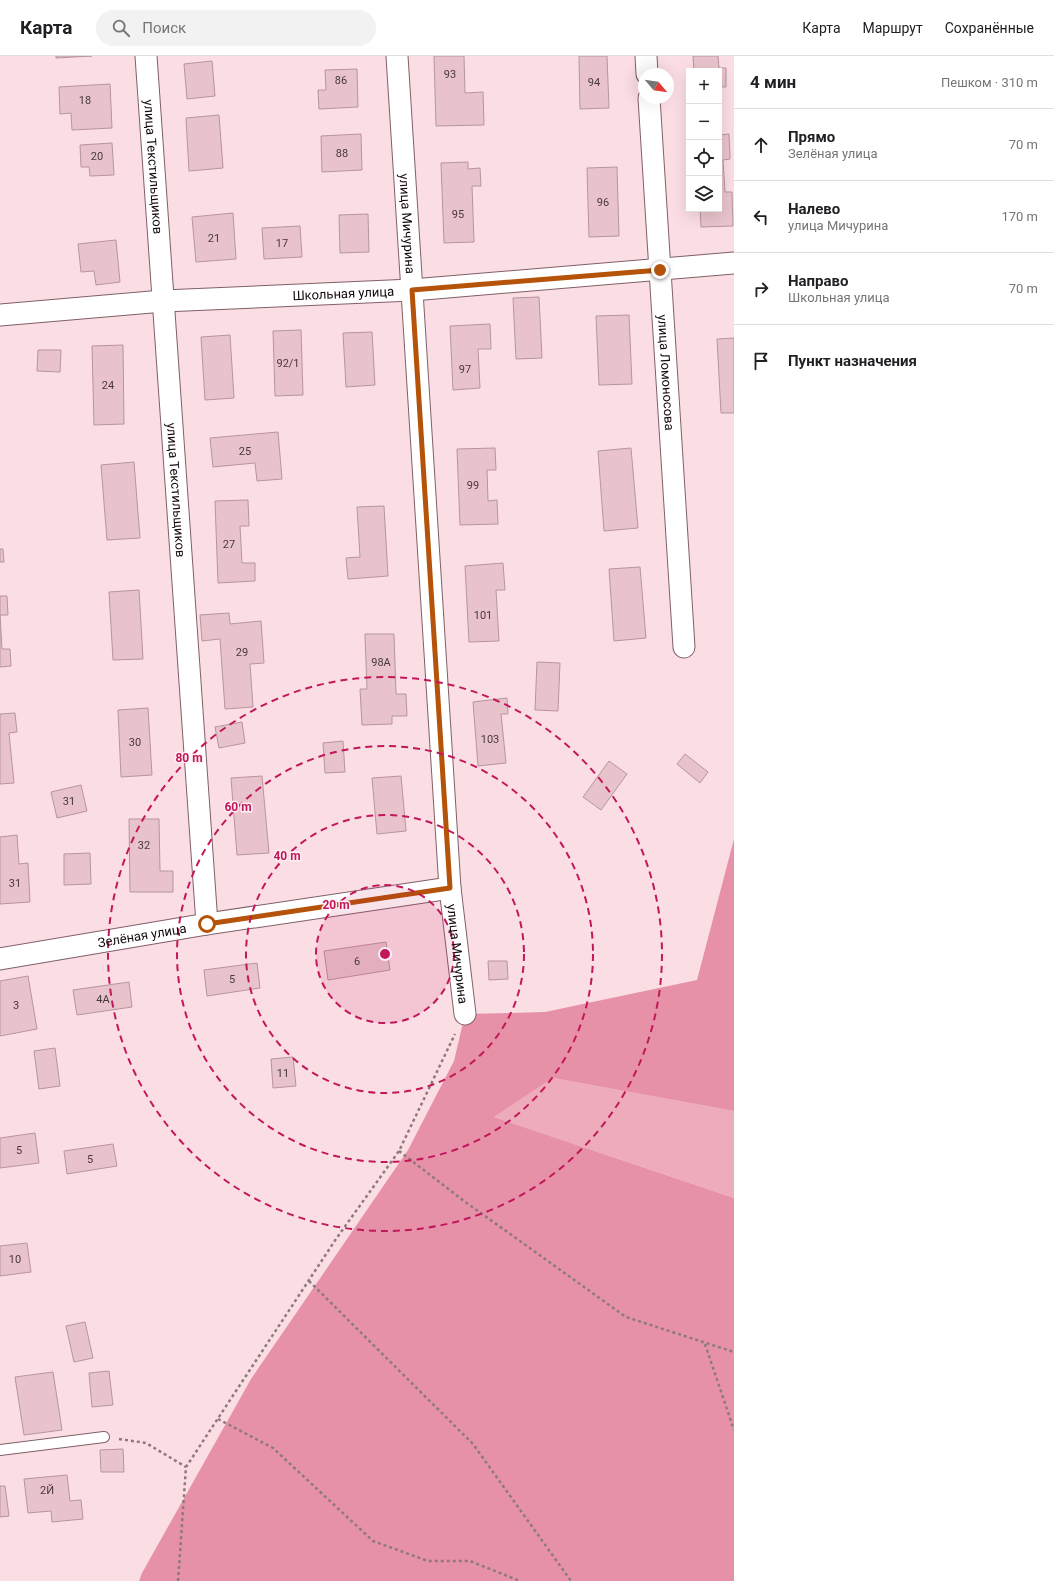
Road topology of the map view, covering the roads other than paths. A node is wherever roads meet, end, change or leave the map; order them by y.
1 (146, 56) edge
2 (397, 56) edge
3 (646, 56) edge
4 (647, 68) edge
5 (648, 104) edge
6 (734, 264) edge
7 (660, 270) junction
8 (412, 290) junction
9 (163, 301) junction
10 (0, 315) edge
11 (684, 647) dead end
12 (450, 888) junction
13 (207, 924) junction
14 (0, 959) edge
15 (465, 1014) road end
16 (104, 1437) road end
17 (0, 1450) edge

1 - 9 street, улица Текстильщиков
2 - 8 street, улица Мичурина
3 - 4 street
5 - 7 street, улица Ломоносова
6 - 7 street, Школьная улица
7 - 8 street, Школьная улица
7 - 11 street, улица Ломоносова
8 - 9 street, Школьная улица
8 - 12 street, улица Мичурина
9 - 10 street, Школьная улица
9 - 13 street, улица Текстильщиков
12 - 13 street, Зелёная улица
12 - 15 street, улица Мичурина
13 - 14 street, Зелёная улица
16 - 17 lane

